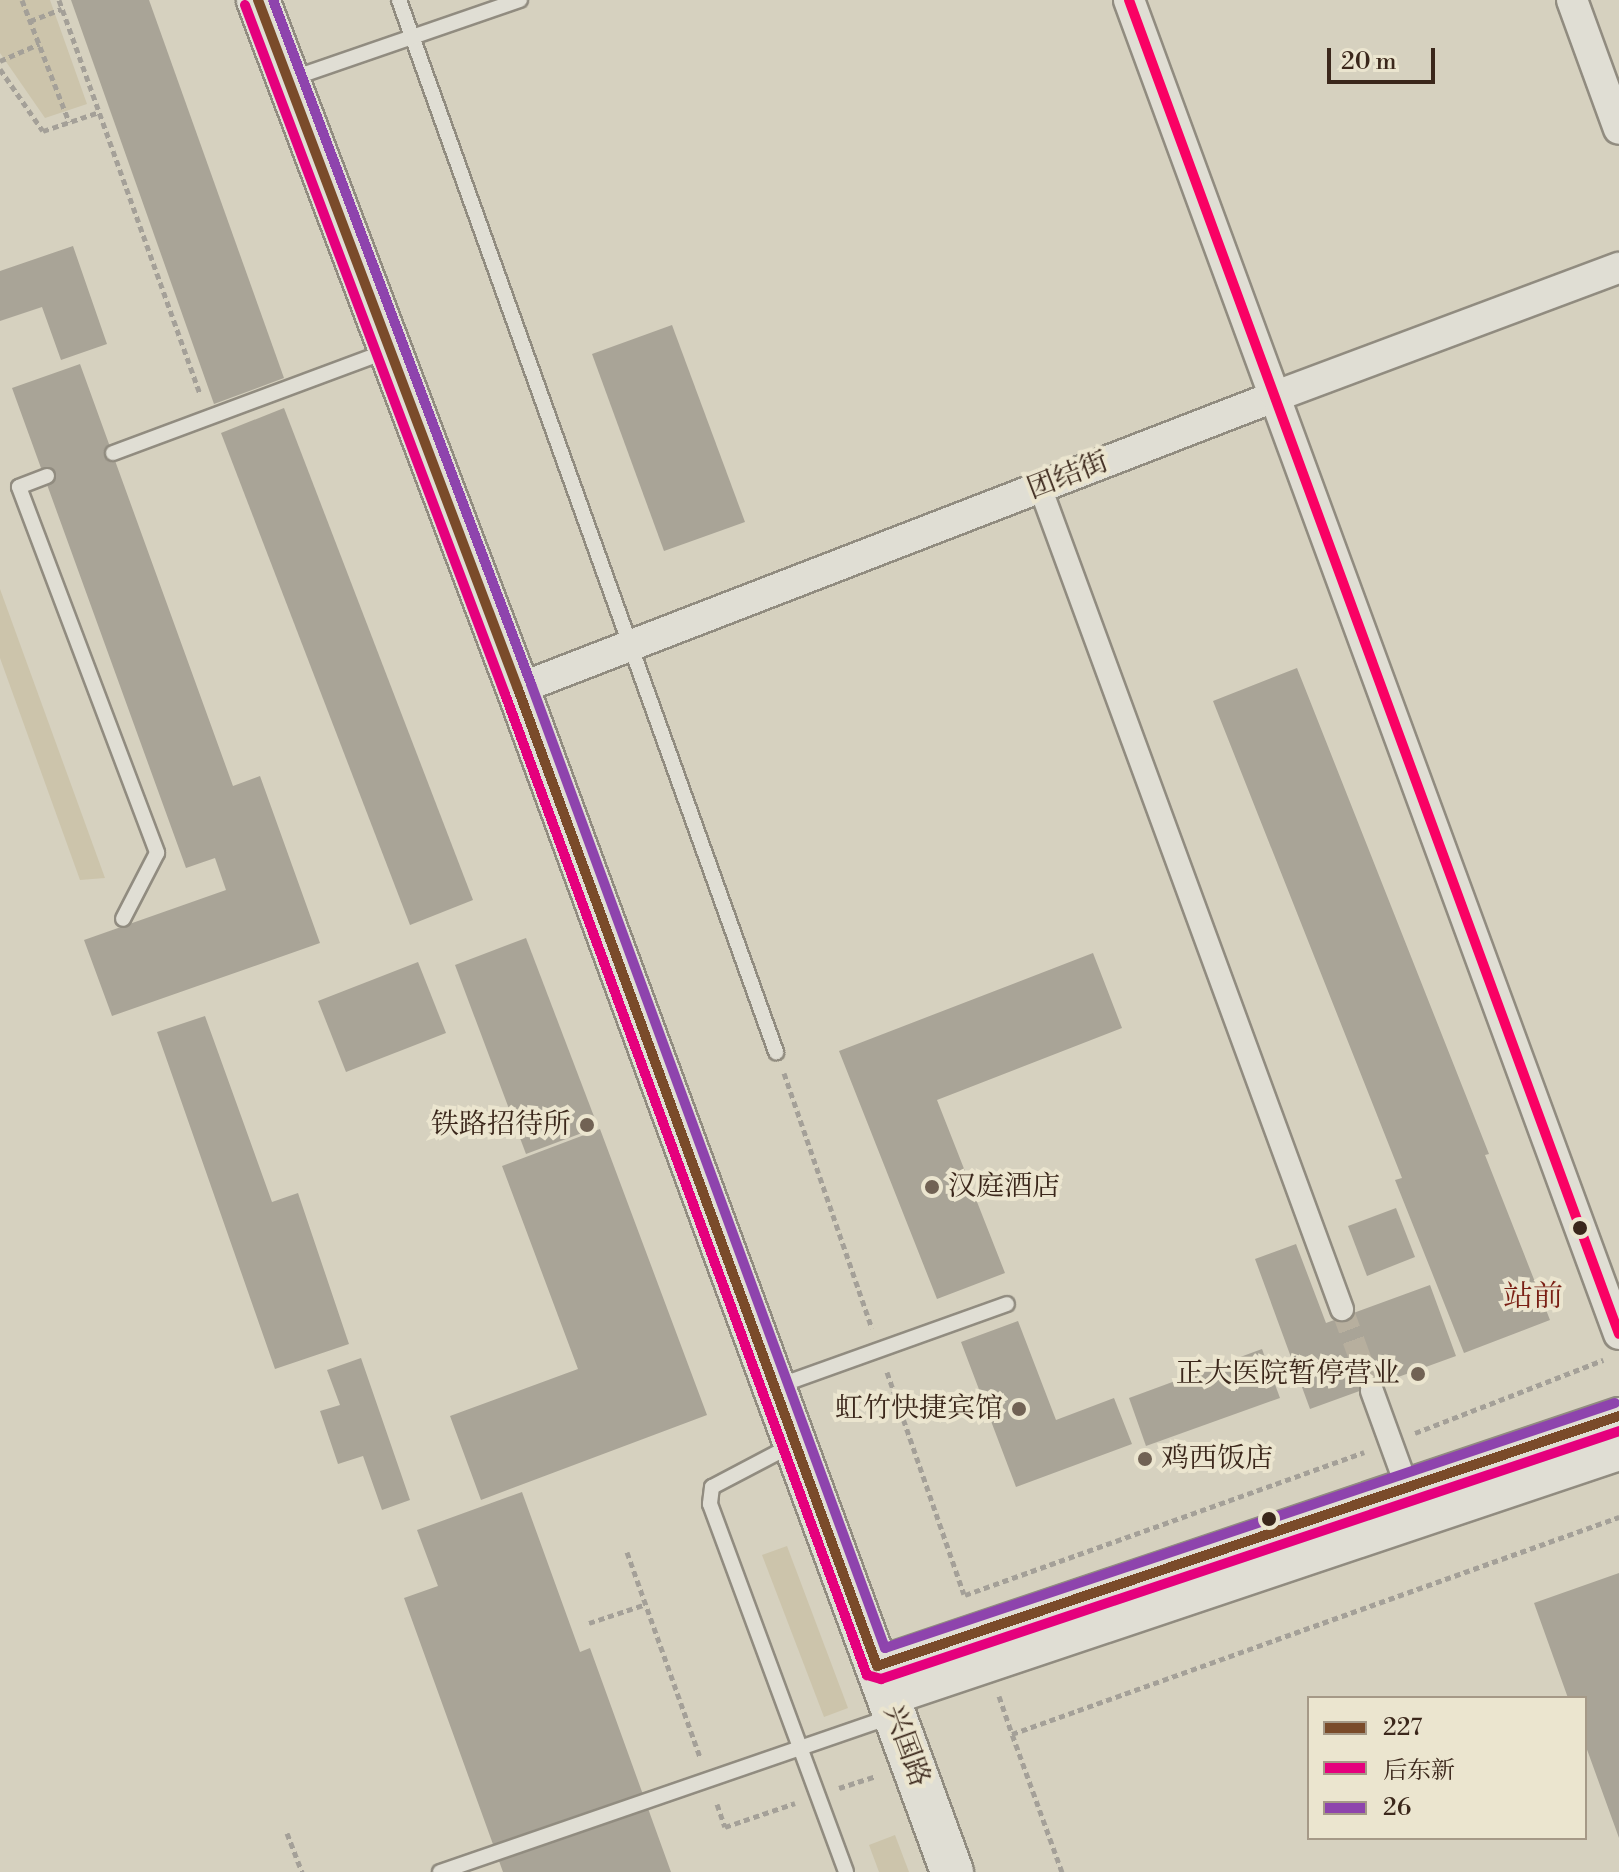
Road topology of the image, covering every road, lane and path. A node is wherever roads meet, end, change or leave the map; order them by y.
1 (22, 0) edge
2 (59, 0) edge
3 (258, 0) edge
4 (399, 0) edge
5 (520, 0) edge
6 (1129, 0) edge
7 (1572, 0) edge
8 (62, 9) junction
9 (30, 21) junction
10 (412, 37) junction
11 (39, 44) junction
12 (0, 61) edge
13 (0, 69) edge
14 (288, 80) junction
15 (99, 112) junction
16 (69, 122) junction
17 (1619, 129) edge
18 (1619, 268) edge
19 (389, 351) junction
20 (1276, 396) junction
21 (209, 418) junction
22 (113, 453) dead end
23 (47, 476) dead end
24 (1040, 487) junction
25 (629, 646) junction
26 (518, 689) junction
27 (123, 919) dead end
28 (776, 1052) joint
29 (1007, 1304) dead end
30 (1342, 1309) tunnel mouth
31 (1619, 1334) edge
32 (880, 1350) junction
33 (774, 1388) junction
34 (1372, 1391) tunnel mouth
35 (1619, 1416) edge
36 (795, 1443) junction
37 (1619, 1452) edge
38 (1407, 1487) junction
39 (1619, 1517) edge
40 (627, 1552) dead end
41 (964, 1594) dead end
42 (646, 1604) junction
43 (589, 1623) dead end
44 (887, 1693) junction
45 (887, 1771) dead end
46 (709, 1780) junction
47 (828, 1791) dead end
48 (799, 1801) dead end
49 (287, 1833) dead end
50 (302, 1872) edge
51 (440, 1872) edge
52 (846, 1872) edge
53 (952, 1872) edge
54 (1062, 1872) edge

1 - 9 path
2 - 8 path
3 - 14 main road, 兴国路
4 - 10 lane
5 - 10 lane
6 - 20 street
7 - 17 street
8 - 9 path
8 - 15 path
9 - 11 path
10 - 14 lane
10 - 25 lane
11 - 12 path
11 - 16 path
13 - 16 path
14 - 19 main road, 兴国路
15 - 16 path
15 - 21 path
18 - 20 street, 团结街
19 - 21 lane
19 - 26 main road, 兴国路
20 - 24 street, 团结街
20 - 31 street
21 - 22 lane
23 - 27 lane
24 - 25 street, 团结街
24 - 30 street
25 - 26 street, 团结街
25 - 28 lane
26 - 33 main road, 兴国路
28 - 32 path
29 - 32 lane
32 - 33 lane
32 - 41 path
33 - 36 main road, 兴国路
34 - 38 street
35 - 38 street
36 - 44 main road, 兴国路
36 - 52 lane
37 - 44 street
38 - 44 street
39 - 54 path
40 - 42 path
42 - 43 path
42 - 46 path
44 - 46 lane
44 - 53 main road, 兴国路
45 - 47 path
46 - 48 path
46 - 51 lane
49 - 50 path

